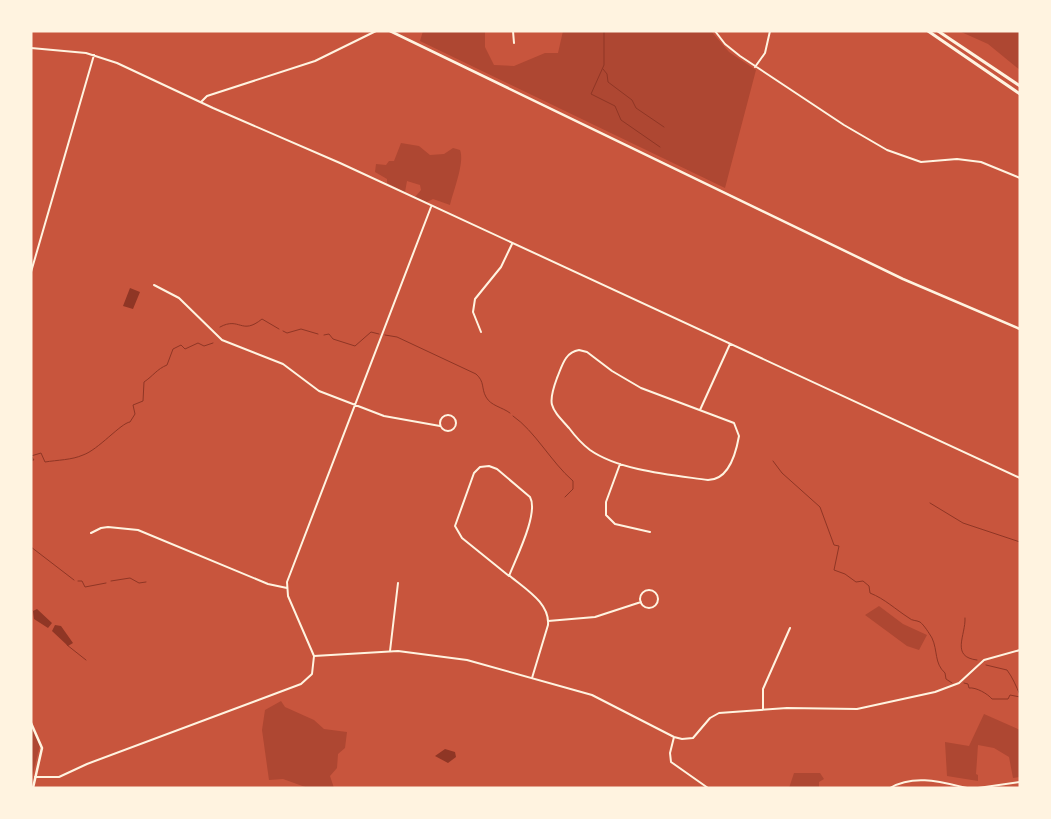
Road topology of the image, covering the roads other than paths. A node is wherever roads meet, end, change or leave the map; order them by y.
1 (376, 31) edge
2 (390, 31) edge
3 (514, 31) edge
4 (715, 31) edge
5 (770, 31) edge
6 (928, 31) edge
7 (938, 31) edge
8 (514, 43) dead end
9 (31, 48) edge
10 (94, 55) junction
11 (755, 67) junction
12 (1020, 86) edge
13 (1020, 94) edge
14 (202, 102) junction
15 (1020, 178) edge
16 (431, 207) junction
17 (512, 244) junction
18 (31, 272) edge
19 (154, 285) dead end
20 (1020, 329) edge
21 (481, 332) dead end
22 (731, 343) junction
23 (356, 405) junction
24 (700, 410) junction
25 (440, 426) junction
26 (620, 464) junction
27 (1020, 478) edge
28 (650, 532) dead end
29 (91, 533) dead end
30 (509, 576) junction
31 (398, 583) dead end
32 (286, 588) junction
33 (640, 602) junction
34 (548, 621) junction
35 (790, 628) dead end
36 (1020, 650) edge
37 (390, 651) junction
38 (314, 656) junction
39 (532, 678) junction
40 (763, 709) junction
41 (31, 724) edge
42 (674, 737) junction
43 (35, 777) junction
44 (1020, 782) edge
45 (33, 788) edge
46 (708, 788) edge
47 (890, 788) edge
48 (967, 788) edge
49 (978, 788) edge

1 - 14 street
2 - 20 main road
3 - 8 street
4 - 11 street
5 - 11 street
6 - 13 highway
7 - 12 highway
9 - 10 street
10 - 14 street
10 - 18 street
11 - 15 street
14 - 16 street
16 - 17 street
16 - 23 street
17 - 21 street
17 - 22 street
19 - 23 street
22 - 24 street
22 - 27 street
23 - 25 street
23 - 32 street
24 - 26 street
24 - 26 street
25 - 25 street
26 - 28 street
29 - 32 street
30 - 30 street
30 - 34 street
31 - 37 street
32 - 38 street
33 - 33 street
33 - 34 street
34 - 39 street
35 - 40 street
36 - 40 street
37 - 38 street
37 - 39 street
38 - 43 street
39 - 42 street
40 - 42 street
41 - 43 main road
42 - 46 street
43 - 45 main road
44 - 49 street
47 - 48 street

